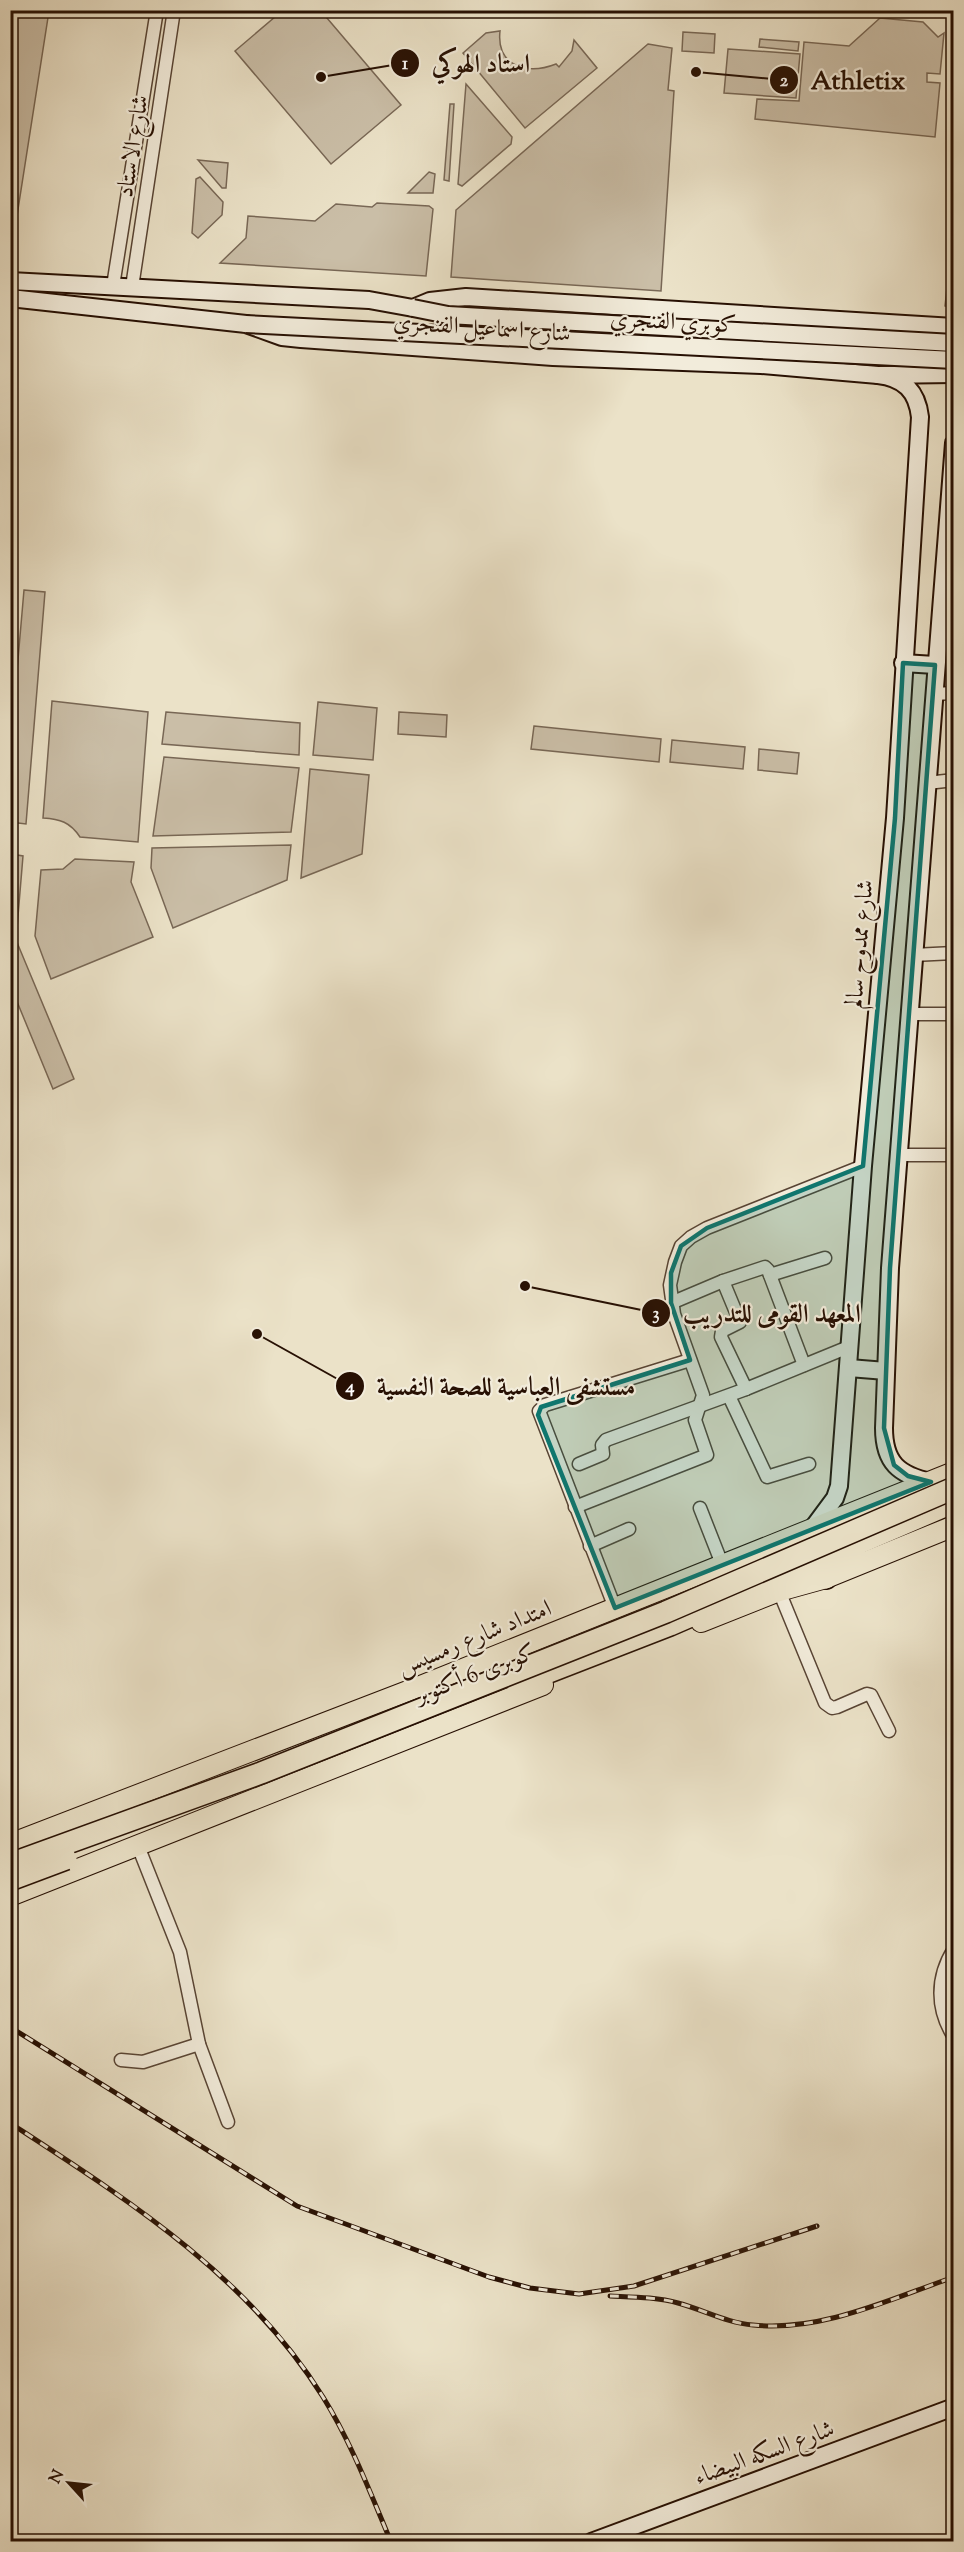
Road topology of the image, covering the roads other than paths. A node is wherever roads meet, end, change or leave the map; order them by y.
1 (157, 10) edge
2 (174, 10) edge
3 (10, 280) edge
4 (113, 286) junction
5 (132, 287) junction
6 (10, 298) edge
7 (413, 308) junction
8 (765, 316) junction
9 (798, 317) junction
10 (893, 322) junction
11 (246, 324) junction
12 (954, 327) edge
13 (954, 343) edge
14 (954, 361) edge
15 (761, 365) junction
16 (793, 368) junction
17 (954, 374) edge
18 (878, 375) junction
19 (954, 442) edge
20 (951, 494) edge
21 (948, 598) edge
22 (903, 663) junction
23 (935, 665) junction
24 (954, 693) edge
25 (933, 694) junction
26 (954, 780) edge
27 (927, 783) junction
28 (895, 818) junction
29 (924, 818) junction
30 (954, 953) edge
31 (913, 955) junction
32 (908, 1014) junction
33 (954, 1014) edge
34 (898, 1155) junction
35 (954, 1155) edge
36 (862, 1166) junction
37 (825, 1258) dead end
38 (770, 1275) junction
39 (723, 1281) junction
40 (671, 1303) junction
41 (850, 1346) junction
42 (690, 1360) junction
43 (804, 1365) junction
44 (849, 1368) junction
45 (886, 1371) junction
46 (746, 1389) junction
47 (729, 1396) junction
48 (701, 1406) junction
49 (579, 1464) dead end
50 (809, 1464) dead end
51 (954, 1472) edge
52 (931, 1482) junction
53 (954, 1488) edge
54 (954, 1502) edge
55 (575, 1507) junction
56 (700, 1508) dead end
57 (954, 1515) edge
58 (954, 1526) edge
59 (629, 1528) dead end
60 (809, 1532) junction
61 (590, 1546) junction
62 (722, 1564) junction
63 (826, 1578) junction
64 (779, 1591) junction
65 (615, 1608) junction
66 (418, 1687) junction
67 (889, 1731) dead end
68 (424, 1732) junction
69 (189, 1777) junction
70 (202, 1820) junction
71 (11, 1845) edge
72 (138, 1846) junction
73 (10, 1864) edge
74 (10, 1880) edge
75 (10, 1896) edge
76 (954, 1949) edge
77 (954, 2037) edge
78 (199, 2044) junction
79 (121, 2060) dead end
80 (228, 2122) dead end
81 (954, 2407) edge
82 (591, 2541) edge

1 - 4 street, شارع الاستاد
2 - 5 street, شارع الاستاد
3 - 4 main road, شارع اسماعيل الفنجري
4 - 5 main road, شارع اسماعيل الفنجري
5 - 7 main road, شارع اسماعيل الفنجري
6 - 11 main road, شارع اسماعيل الفنجري
7 - 8 main road, شارع اسماعيل الفنجري
7 - 13 main road, كوبري الفنجري, bridge
8 - 9 main road, شارع اسماعيل الفنجري
8 - 15 main road
9 - 10 main road, شارع اسماعيل الفنجري
9 - 16 main road
10 - 12 main road, شارع اسماعيل الفنجري
10 - 14 main road
11 - 14 main road, كوبري الفنجري, bridge
11 - 15 main road, شارع اسماعيل الفنجري
15 - 16 main road, شارع اسماعيل الفنجري
16 - 18 main road, شارع اسماعيل الفنجري
17 - 18 main road, شارع اسماعيل الفنجري
18 - 22 main road, شارع ممدوح سالم
19 - 20 main road
20 - 21 main road
21 - 23 main road
22 - 23 main road
22 - 28 main road, شارع ممدوح سالم
23 - 25 main road
24 - 25 street
25 - 27 main road
26 - 27 street
27 - 29 main road
28 - 29 main road
28 - 36 main road, شارع ممدوح سالم
29 - 31 main road
30 - 31 street
31 - 32 main road
32 - 33 street
32 - 34 main road
34 - 35 street
34 - 45 main road
36 - 40 street
36 - 41 main road, شارع ممدوح سالم
37 - 38 street
38 - 39 street
38 - 43 street
39 - 40 street
39 - 46 street
40 - 42 street
41 - 43 street
41 - 44 main road, شارع ممدوح سالم
42 - 48 street
42 - 55 street
43 - 46 street
44 - 45 main road
44 - 60 main road, شارع ممدوح سالم
45 - 52 main road
46 - 47 street
47 - 48 street
47 - 50 street
48 - 49 street
48 - 55 street
51 - 52 main road, امتداد شارع رمسيس
52 - 60 main road, امتداد شارع رمسيس
53 - 73 highway, كوبرى 6 أكتوبر, bridge
54 - 74 highway, كوبرى 6 أكتوبر, bridge
55 - 61 street
56 - 62 street
57 - 63 highway
58 - 63 main road
59 - 61 street
60 - 62 main road, امتداد شارع رمسيس
61 - 65 street
62 - 65 main road, امتداد شارع رمسيس
63 - 64 main road
64 - 67 street
64 - 68 main road
65 - 66 main road, امتداد شارع رمسيس
66 - 68 main road
66 - 69 main road, امتداد شارع رمسيس
68 - 70 main road
69 - 70 main road
69 - 71 main road, امتداد شارع رمسيس
70 - 72 main road
72 - 75 main road
72 - 78 street
76 - 77 street
78 - 79 street
78 - 80 street
81 - 82 main road, شارع السكه البيضاء

